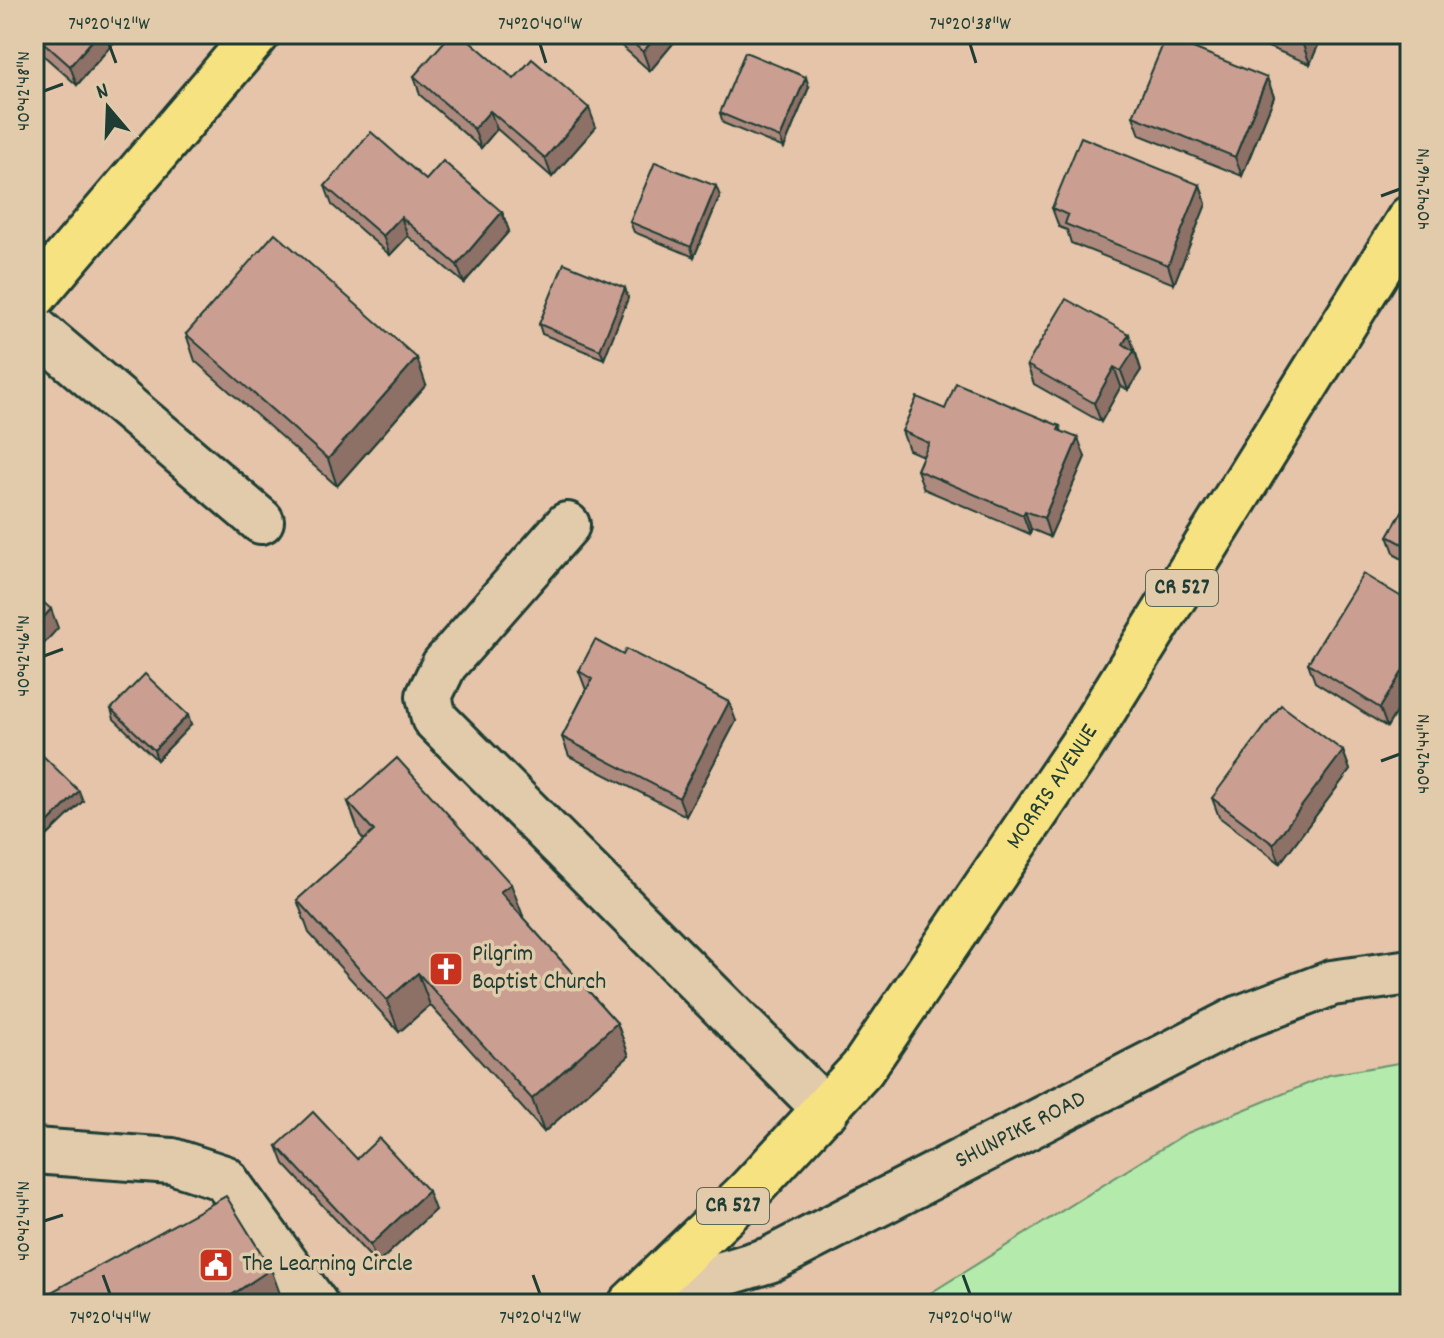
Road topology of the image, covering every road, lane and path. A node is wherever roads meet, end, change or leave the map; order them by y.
1 (257, 34) edge
2 (1410, 218) edge
3 (34, 296) edge
4 (34, 328) edge
5 (261, 521) dead end
6 (567, 525) dead end
7 (1410, 972) edge
8 (826, 1110) junction
9 (34, 1151) edge
10 (634, 1302) edge
11 (315, 1304) edge

1 - 3 main road
2 - 8 main road, MORRIS AVENUE / CR 527
4 - 5 street
6 - 8 street
7 - 10 street, SHUNPIKE ROAD
8 - 10 main road, MORRIS AVENUE / CR 527
9 - 11 street

